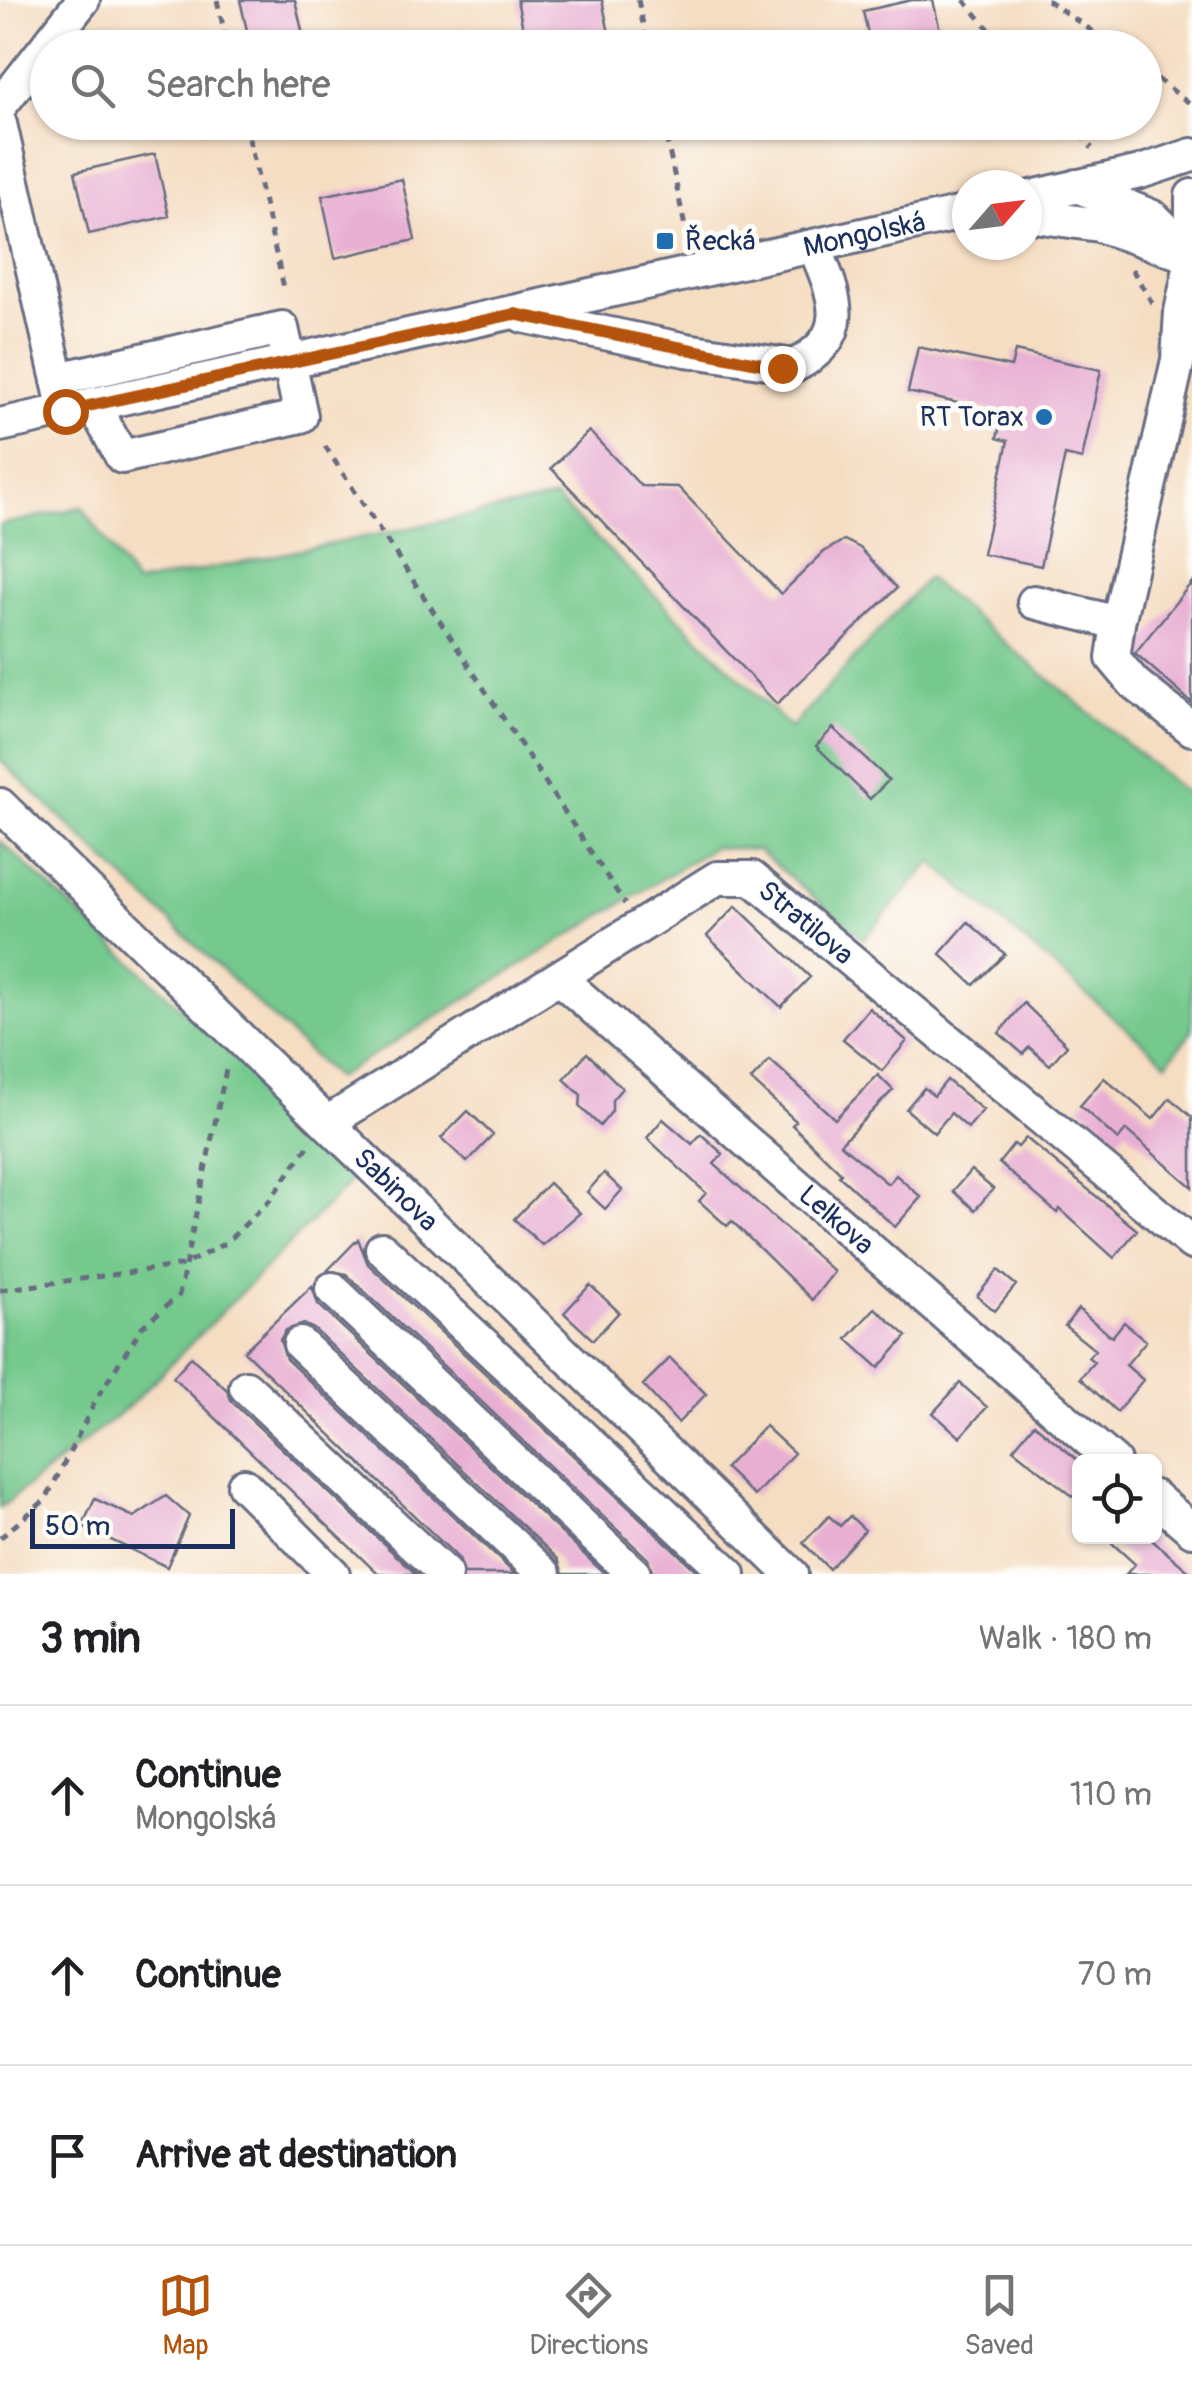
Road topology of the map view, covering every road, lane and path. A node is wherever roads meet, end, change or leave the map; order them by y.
1 (83, 0) edge
2 (217, 0) edge
3 (638, 0) edge
4 (964, 0) edge
5 (1047, 0) edge
6 (60, 30) edge
7 (224, 30) edge
8 (644, 30) edge
9 (989, 30) edge
10 (1091, 30) edge
11 (30, 68) edge
12 (1162, 82) edge
13 (1192, 105) edge
14 (0, 106) edge
15 (0, 124) edge
16 (250, 140) edge
17 (667, 140) edge
18 (1085, 140) edge
19 (1092, 148) dead end
20 (1192, 154) edge
21 (1077, 186) junction
22 (1042, 194) edge
23 (1192, 196) edge
24 (952, 217) edge
25 (1042, 217) edge
26 (688, 241) dead end
27 (815, 248) junction
28 (1192, 256) edge
29 (1126, 262) dead end
30 (285, 292) dead end
31 (1180, 312) junction
32 (514, 314) junction
33 (1185, 354) edge
34 (288, 361) junction
35 (58, 378) junction
36 (79, 408) junction
37 (0, 425) edge
38 (325, 446) dead end
39 (1034, 602) dead end
40 (1118, 623) junction
41 (1192, 729) edge
42 (0, 805) edge
43 (640, 925) junction
44 (560, 978) junction
45 (233, 1028) junction
46 (330, 1121) junction
47 (1192, 1243) edge
48 (382, 1249) dead end
49 (184, 1265) junction
50 (332, 1289) dead end
51 (0, 1290) edge
52 (300, 1344) dead end
53 (246, 1386) dead end
54 (1105, 1454) edge
55 (244, 1485) dead end
56 (1162, 1504) edge
57 (1192, 1530) edge
58 (0, 1538) edge
59 (333, 1574) edge
60 (445, 1574) edge
61 (544, 1574) edge
62 (634, 1574) edge
63 (729, 1574) edge
64 (791, 1574) edge

1 - 6 street
2 - 7 path
3 - 8 path
4 - 9 path
5 - 10 path
11 - 14 street
12 - 13 path
15 - 35 street
16 - 30 path
17 - 26 path
18 - 19 path
20 - 21 street
21 - 22 street
21 - 28 street
23 - 28 street
24 - 27 street, Mongolská
25 - 28 street
27 - 32 street, Mongolská
27 - 32 street
28 - 31 street
29 - 31 path
31 - 33 street
32 - 34 street, Mongolská
33 - 40 street
34 - 35 street
34 - 36 street, Mongolská
34 - 36 street
35 - 36 street
36 - 37 street, Mongolská
38 - 43 path
39 - 40 street
40 - 41 street
42 - 45 street, Sabinova
43 - 44 street, Stratilova
43 - 47 street, Stratilova
44 - 46 street, Stratilova
44 - 54 street, Lelkova
45 - 46 street, Sabinova
45 - 49 path
46 - 49 path
46 - 64 street, Sabinova
48 - 63 street
49 - 51 path
49 - 58 path
50 - 62 street
52 - 61 street
53 - 60 street
55 - 59 street
56 - 57 street

